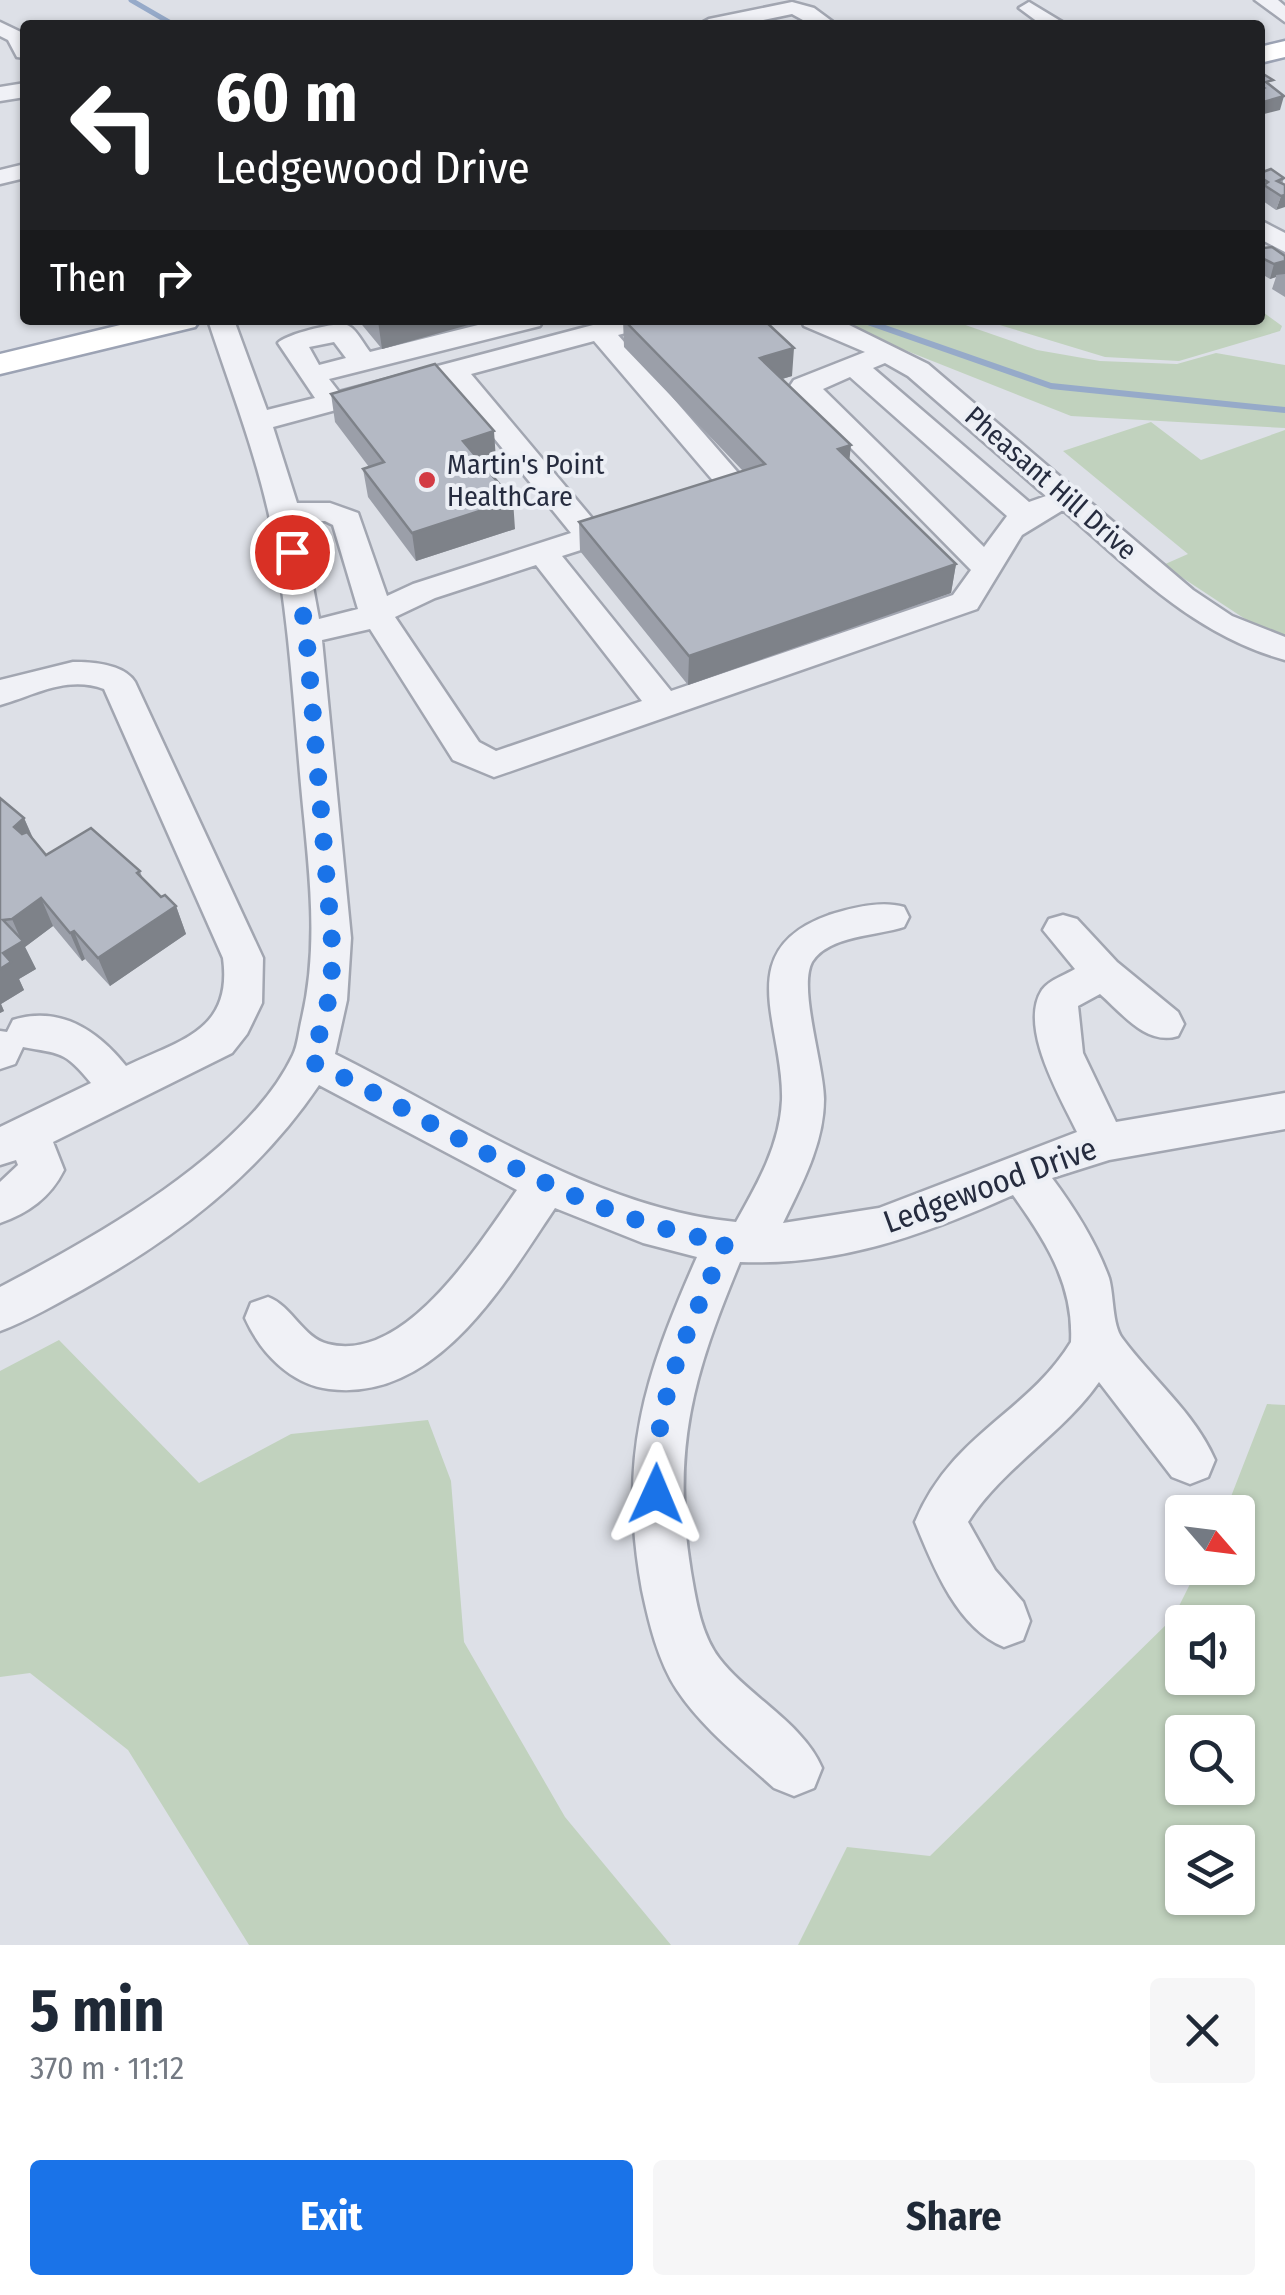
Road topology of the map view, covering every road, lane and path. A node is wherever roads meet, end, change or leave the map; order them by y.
1 (1265, 0) edge
2 (1029, 8) dead end
3 (1285, 16) edge
4 (733, 20) edge
5 (819, 20) edge
6 (1048, 20) edge
7 (0, 28) edge
8 (20, 43) edge
9 (163, 325) edge
10 (223, 325) edge
11 (510, 325) edge
12 (626, 325) edge
13 (826, 325) edge
14 (601, 332) junction
15 (888, 352) junction
16 (0, 364) edge
17 (854, 366) junction
18 (453, 370) junction
19 (332, 402) junction
20 (257, 422) junction
21 (1069, 498) junction
22 (284, 513) junction
23 (1025, 514) junction
24 (591, 537) junction
25 (543, 553) junction
26 (986, 567) junction
27 (376, 614) junction
28 (306, 632) junction
29 (1285, 649) edge
30 (0, 693) edge
31 (666, 708) junction
32 (890, 917) dead end
33 (1064, 930) dead end
34 (1103, 973) junction
35 (1163, 1024) dead end
36 (10, 1044) edge
37 (312, 1062) junction
38 (121, 1090) junction
39 (1285, 1111) edge
40 (11, 1135) edge
41 (1104, 1142) junction
42 (1022, 1172) junction
43 (548, 1182) junction
44 (0, 1204) edge
45 (737, 1242) junction
46 (0, 1310) edge
47 (268, 1318) dead end
48 (1095, 1342) junction
49 (1190, 1460) dead end
50 (1004, 1621) dead end
51 (794, 1768) dead end

1 - 3 street
2 - 6 street
4 - 5 street
7 - 8 street
9 - 16 main road
10 - 20 street
11 - 19 street
12 - 14 street
13 - 15 street, Pheasant Hill Drive
14 - 18 street
14 - 24 street
15 - 17 street
15 - 21 street, Pheasant Hill Drive
17 - 23 street
17 - 26 street
18 - 19 street
18 - 24 street
19 - 20 street
20 - 22 street
21 - 23 street
21 - 29 street, Pheasant Hill Drive
22 - 27 street
22 - 28 street
23 - 26 street
24 - 25 street
25 - 27 street
25 - 31 street
26 - 31 street
27 - 28 street
27 - 31 street
28 - 37 street
30 - 38 street
32 - 45 street
33 - 34 street
34 - 35 street
34 - 41 street
36 - 38 street
37 - 43 street, Ledgewood Drive
37 - 46 street
38 - 40 street
39 - 41 street, Ledgewood Drive
40 - 44 street
41 - 42 street, Ledgewood Drive
42 - 45 street, Ledgewood Drive
42 - 48 street
43 - 45 street, Ledgewood Drive
43 - 47 street
45 - 51 street
48 - 49 street
48 - 50 street

